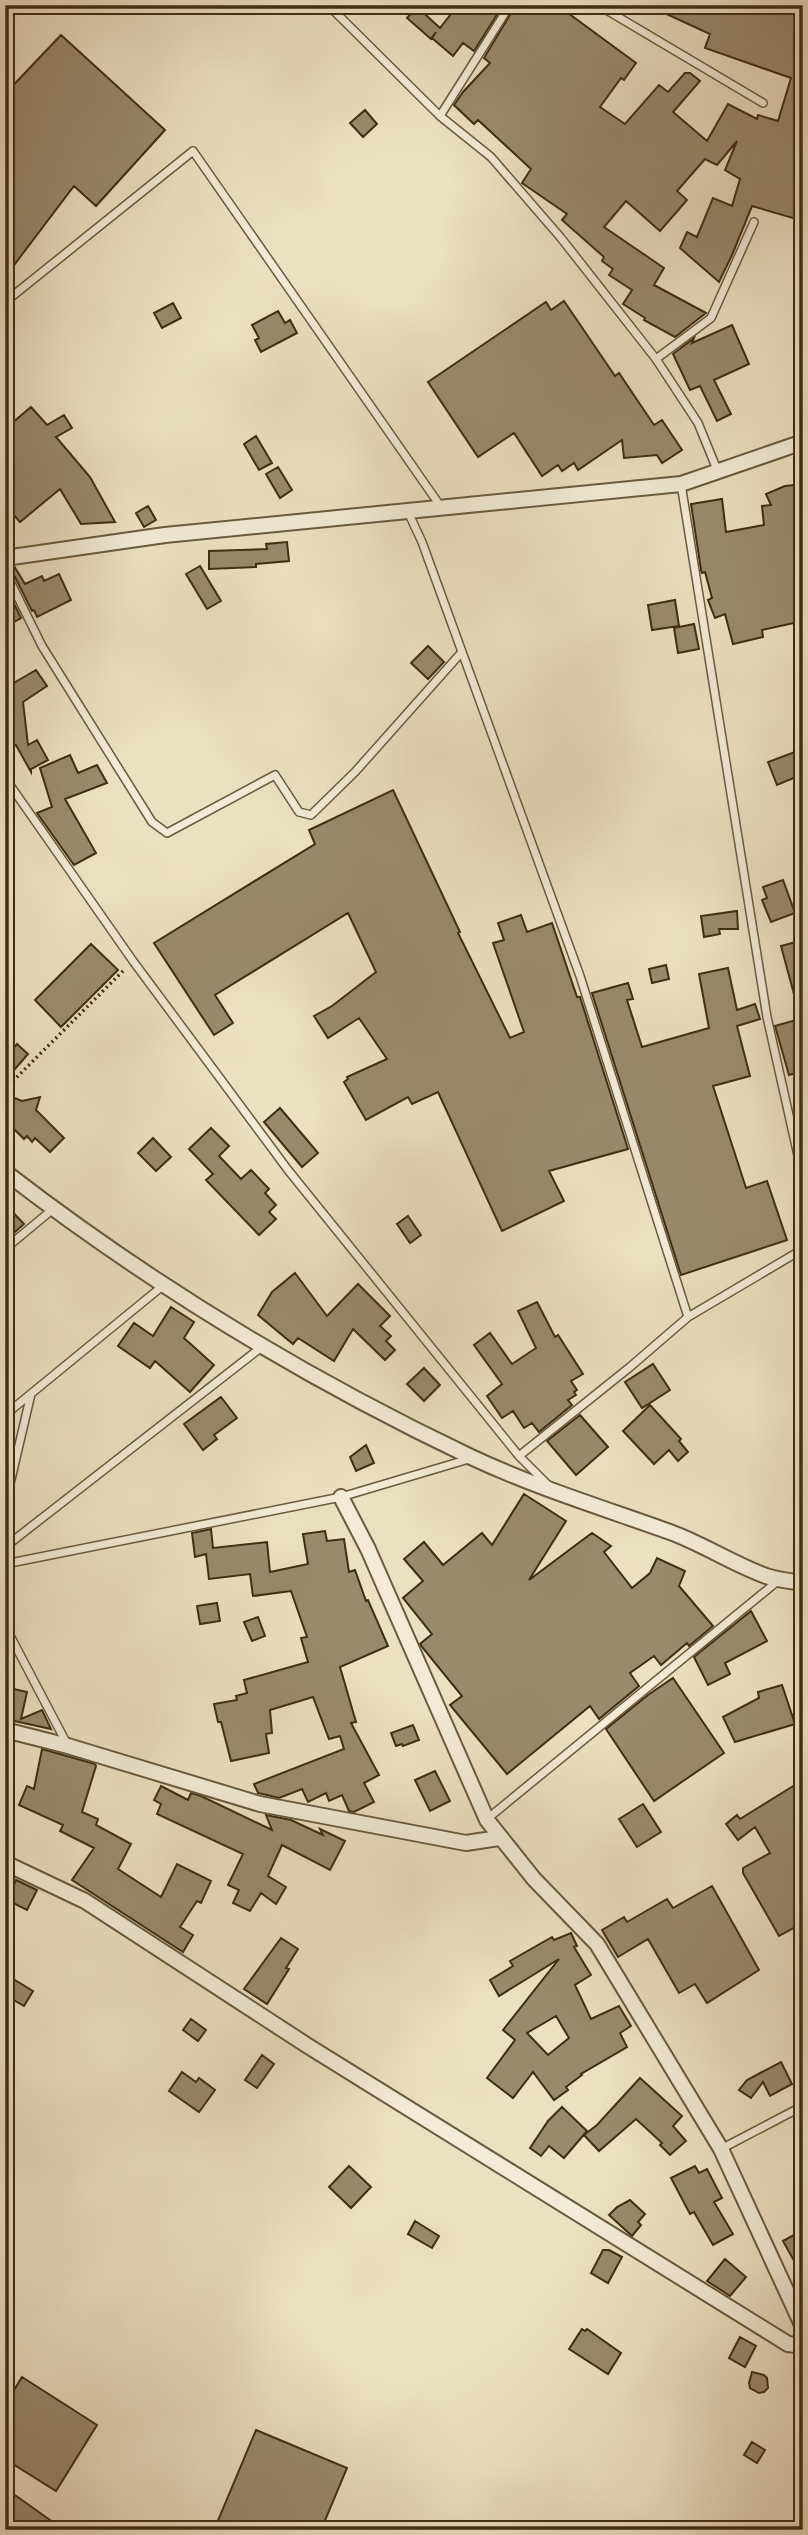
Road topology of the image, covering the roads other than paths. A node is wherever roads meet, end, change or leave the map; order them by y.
1 (328, 5) edge
2 (510, 5) edge
3 (598, 5) edge
4 (763, 103) dead end
5 (440, 116) junction
6 (754, 222) dead end
7 (5, 302) edge
8 (656, 359) junction
9 (803, 442) edge
10 (718, 472) junction
11 (681, 485) junction
12 (441, 508) junction
13 (407, 511) junction
14 (5, 558) edge
15 (5, 571) edge
16 (461, 653) junction
17 (5, 778) edge
18 (5, 1172) edge
19 (803, 1178) edge
20 (53, 1209) junction
21 (803, 1248) edge
22 (5, 1249) edge
23 (165, 1284) junction
24 (688, 1317) junction
25 (263, 1346) junction
26 (31, 1394) junction
27 (5, 1415) edge
28 (519, 1456) junction
29 (473, 1458) junction
30 (554, 1490) junction
31 (341, 1497) junction
32 (5, 1505) edge
33 (5, 1547) edge
34 (5, 1564) edge
35 (780, 1579) junction
36 (803, 1583) edge
37 (5, 1626) edge
38 (5, 1730) edge
39 (68, 1746) junction
40 (487, 1820) junction
41 (499, 1838) junction
42 (5, 1863) edge
43 (803, 2106) edge
44 (721, 2149) junction
45 (803, 2327) edge
46 (803, 2346) edge

1 - 5 lane
2 - 5 lane
3 - 4 lane
5 - 8 lane
6 - 8 lane
7 - 12 lane
8 - 10 lane
9 - 10 street
10 - 11 street
11 - 12 street
11 - 19 lane
12 - 13 street
13 - 14 street
13 - 16 lane
15 - 16 lane
16 - 24 lane
17 - 28 lane
18 - 20 street
20 - 22 lane
20 - 23 street
21 - 24 lane
23 - 25 street
23 - 26 lane
24 - 28 lane
25 - 29 street
25 - 33 lane
26 - 27 lane
26 - 32 lane
28 - 30 lane
29 - 30 street
29 - 31 lane
30 - 35 street
31 - 34 lane
31 - 40 street
35 - 36 street
35 - 40 lane
37 - 39 lane
38 - 39 street
39 - 41 street
40 - 41 street
41 - 44 street
42 - 46 street
43 - 44 lane
44 - 45 street

